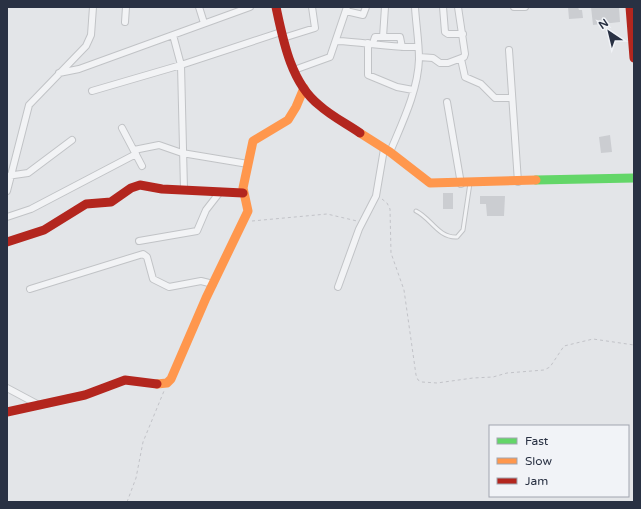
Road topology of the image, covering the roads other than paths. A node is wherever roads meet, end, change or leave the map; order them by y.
1 (93, 7) edge
2 (126, 7) edge
3 (199, 7) edge
4 (250, 7) edge
5 (276, 7) edge
6 (312, 7) edge
7 (366, 7) edge
8 (385, 7) edge
9 (415, 7) edge
10 (443, 7) edge
11 (458, 7) edge
12 (514, 7) edge
13 (525, 7) edge
14 (630, 7) edge
15 (235, 9) edge
16 (347, 9) edge
17 (125, 22) dead end
18 (204, 23) junction
19 (463, 34) junction
20 (173, 35) junction
21 (282, 35) junction
22 (383, 37) junction
23 (337, 41) junction
24 (370, 43) junction
25 (633, 44) edge
26 (402, 47) junction
27 (417, 47) junction
28 (509, 50) dead end
29 (419, 57) junction
30 (634, 58) edge
31 (461, 59) junction
32 (181, 65) junction
33 (294, 70) junction
34 (59, 74) junction
35 (304, 88) junction
36 (413, 90) junction
37 (92, 91) dead end
38 (512, 98) junction
39 (447, 102) dead end
40 (122, 128) dead end
41 (72, 140) dead end
42 (387, 150) junction
43 (135, 152) junction
44 (182, 153) junction
45 (248, 164) junction
46 (142, 166) dead end
47 (9, 176) edge
48 (634, 178) edge
49 (518, 182) junction
50 (466, 183) junction
51 (184, 190) junction
52 (7, 191) edge
53 (220, 192) junction
54 (243, 193) junction
55 (416, 211) dead end
56 (7, 217) edge
57 (139, 241) dead end
58 (7, 242) edge
59 (213, 284) junction
60 (338, 287) dead end
61 (30, 290) dead end
62 (7, 388) edge
63 (37, 404) junction
64 (7, 412) edge

1 - 34 street
2 - 17 street
3 - 18 street
4 - 15 street
5 - 21 street
6 - 21 street
7 - 16 street
8 - 22 street
9 - 27 street
10 - 19 street
11 - 19 street
12 - 13 street
14 - 25 street
15 - 18 street
16 - 23 street
18 - 20 street
19 - 31 street
20 - 32 street
20 - 34 street
21 - 32 street
21 - 33 street
22 - 24 street
22 - 26 street
23 - 24 street
23 - 33 street
24 - 26 street
24 - 36 street
25 - 30 street
26 - 27 street
27 - 29 street
28 - 38 street
29 - 31 street
29 - 36 street
31 - 38 street
32 - 37 street
32 - 44 street
33 - 35 street
34 - 47 street
35 - 42 street
35 - 45 street
36 - 42 street
38 - 49 street
39 - 50 street
40 - 43 street
41 - 47 street
42 - 50 street
42 - 60 street
43 - 44 street
43 - 46 street
43 - 56 street
44 - 45 street
44 - 51 street
45 - 54 street
47 - 52 street
48 - 49 street
49 - 50 street
50 - 55 lane
51 - 53 street
51 - 58 street
53 - 54 street
53 - 57 street
54 - 59 street
59 - 61 street
59 - 63 street
62 - 63 street
63 - 64 street

